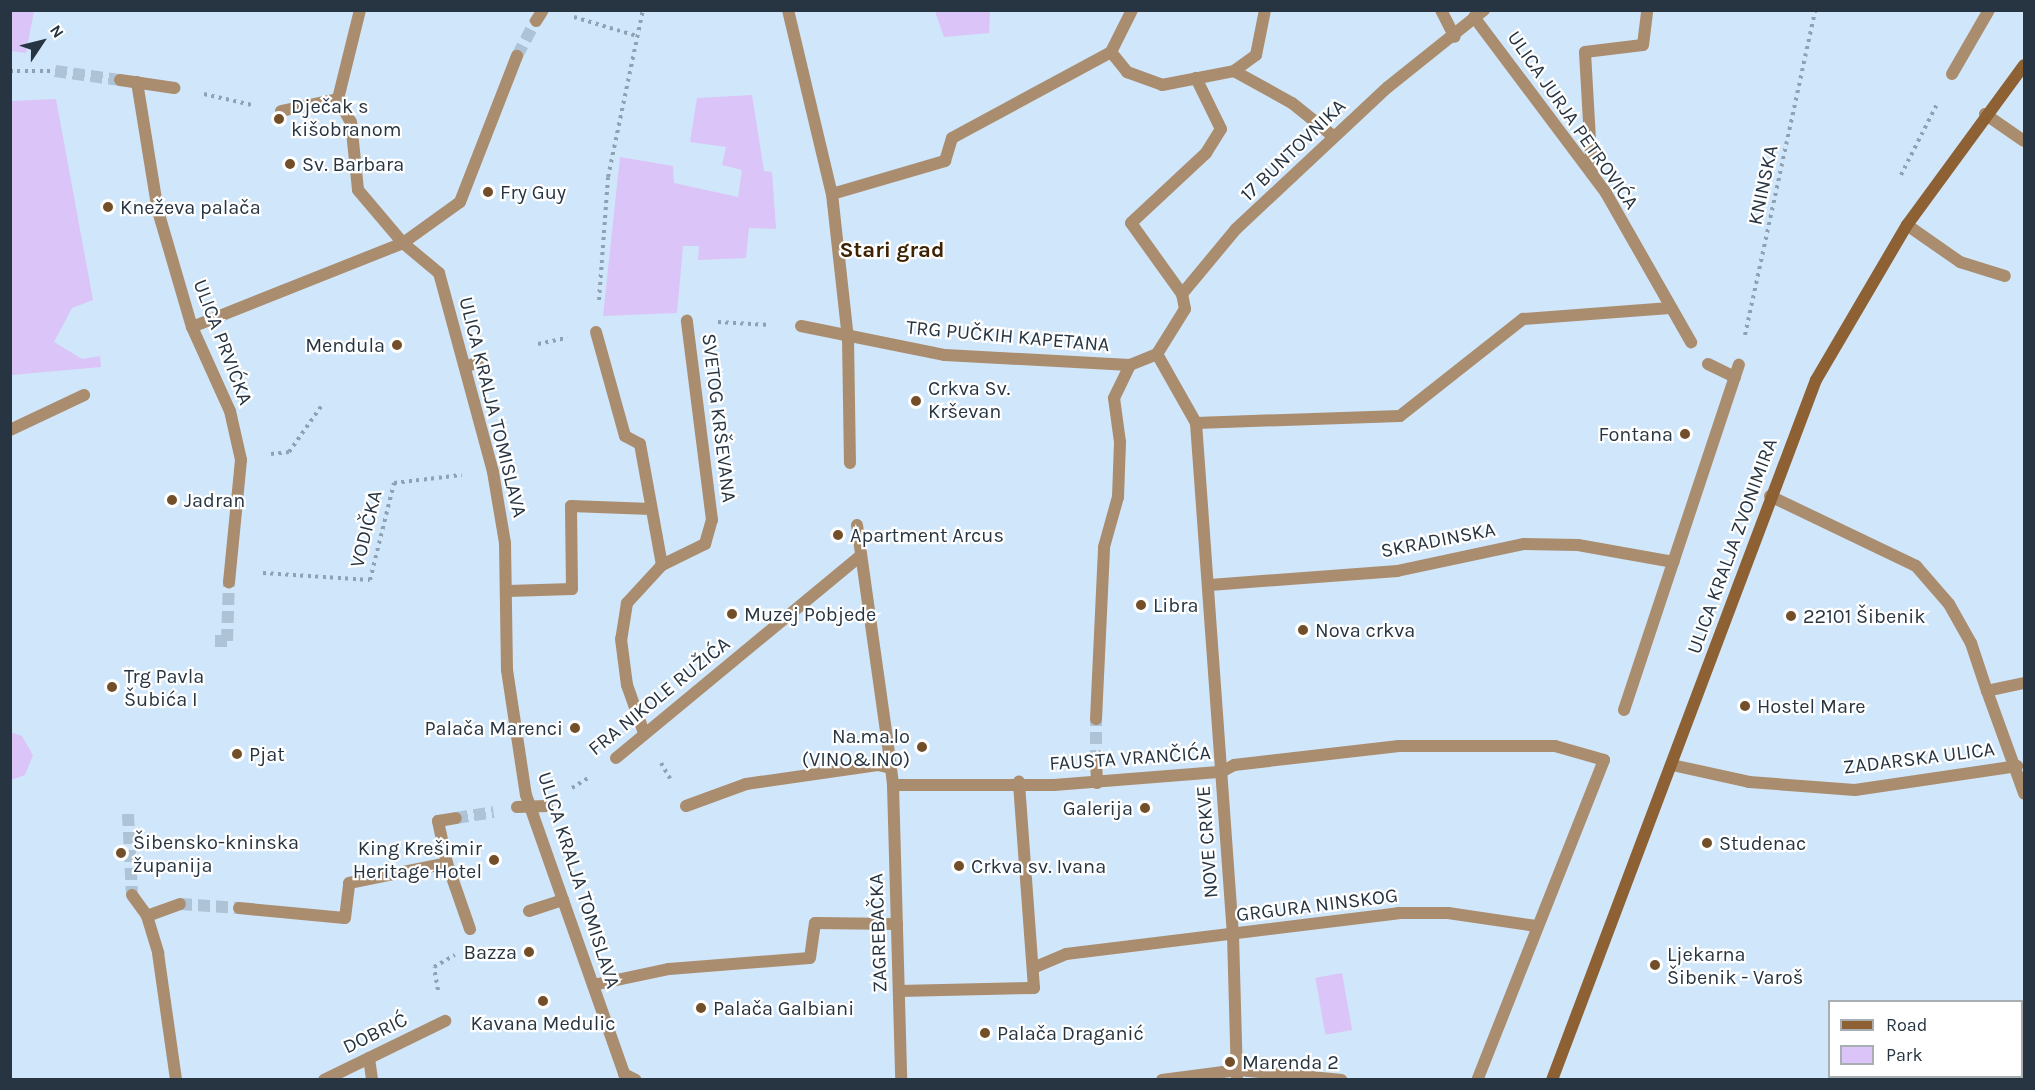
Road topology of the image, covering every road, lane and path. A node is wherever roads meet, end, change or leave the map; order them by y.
1 (360, 10) edge
2 (643, 10) edge
3 (788, 10) edge
4 (1132, 10) edge
5 (1265, 10) edge
6 (1441, 10) edge
7 (1647, 10) edge
8 (1815, 10) edge
9 (1989, 10) edge
10 (561, 14) dead end
11 (1479, 14) edge
12 (637, 36) junction
13 (1455, 37) junction
14 (1111, 52) junction
15 (517, 56) tunnel mouth
16 (2025, 65) edge
17 (1234, 70) junction
18 (10, 71) edge
19 (55, 71) tunnel mouth
20 (1952, 74) joint
21 (1196, 78) junction
22 (120, 80) tunnel mouth
23 (137, 82) junction
24 (174, 88) joint
25 (338, 99) junction
26 (281, 111) joint
27 (1985, 114) junction
28 (1333, 136) junction
29 (2025, 141) edge
30 (1592, 174) junction
31 (1899, 178) dead end
32 (832, 194) junction
33 (1907, 225) junction
34 (403, 243) junction
35 (2005, 276) dead end
36 (1182, 294) junction
37 (1670, 308) junction
38 (687, 321) joint
39 (801, 326) joint
40 (192, 327) junction
41 (596, 332) joint
42 (848, 338) junction
43 (1691, 342) dead end
44 (1157, 354) junction
45 (1708, 364) dead end
46 (1130, 365) junction
47 (1737, 371) junction
48 (84, 395) dead end
49 (322, 405) dead end
50 (1196, 423) junction
51 (10, 430) edge
52 (241, 460) junction
53 (850, 463) dead end
54 (493, 472) junction
55 (1770, 496) junction
56 (651, 509) junction
57 (856, 525) dead end
58 (861, 555) junction
59 (1672, 562) junction
60 (662, 565) junction
61 (230, 576) joint
62 (1210, 585) junction
63 (506, 591) junction
64 (2025, 683) edge
65 (1987, 691) junction
66 (1624, 710) dead end
67 (1096, 718) tunnel mouth
68 (644, 734) junction
69 (616, 758) joint
70 (1096, 762) tunnel mouth
71 (1672, 765) junction
72 (2017, 766) junction
73 (891, 768) junction
74 (1221, 772) junction
75 (1019, 782) junction
76 (1097, 783) junction
77 (893, 785) junction
78 (2025, 793) edge
79 (530, 806) junction
80 (546, 806) joint
81 (686, 806) joint
82 (517, 807) dead end
83 (456, 818) tunnel mouth
84 (447, 863) junction
85 (132, 896) tunnel mouth
86 (563, 900) junction
87 (180, 904) tunnel mouth
88 (239, 908) tunnel mouth
89 (529, 911) dead end
90 (147, 916) junction
91 (897, 924) junction
92 (1536, 926) junction
93 (470, 929) dead end
94 (1233, 935) junction
95 (1033, 968) junction
96 (593, 985) junction
97 (899, 991) junction
98 (445, 1021) dead end
99 (369, 1058) junction
100 (1238, 1075) edge
101 (622, 1077) edge
102 (176, 1080) edge
103 (324, 1080) edge
104 (372, 1080) edge
105 (636, 1080) edge
106 (901, 1080) edge
107 (1162, 1080) edge
108 (1342, 1080) edge
109 (1477, 1080) edge
110 (1552, 1080) edge

1 - 25 street
2 - 12 path
3 - 32 street
4 - 14 street
5 - 17 street
6 - 13 street
7 - 30 street
8 - 47 path, KNINSKA
9 - 20 street
10 - 12 path
11 - 13 street, 17 BUNTOVNIKA
11 - 30 street, ULICA JURJA PETROVIĆA
12 - 41 path
13 - 28 street, 17 BUNTOVNIKA
14 - 21 street
14 - 32 street
15 - 34 street
16 - 27 main road, ULICA KRALJA ZVONIMIRA
17 - 21 street
17 - 28 street
18 - 19 path
20 - 31 path
21 - 36 street
22 - 23 street
23 - 24 street
23 - 40 street, ULICA PRVIĆKA
24 - 26 path
25 - 26 street
25 - 34 street, ULICA KRALJA TOMISLAVA
27 - 29 street
27 - 33 main road, ULICA KRALJA ZVONIMIRA
28 - 36 street, 17 BUNTOVNIKA
30 - 37 street, ULICA JURJA PETROVIĆA
32 - 42 street
33 - 35 street
33 - 55 main road, ULICA KRALJA ZVONIMIRA
34 - 40 street
34 - 54 street, ULICA KRALJA TOMISLAVA
36 - 44 street
37 - 43 street, ULICA JURJA PETROVIĆA
37 - 50 street
38 - 39 path
38 - 60 street, SVETOG KRŠEVANA
39 - 42 street, TRG PUČKIH KAPETANA
40 - 52 street, ULICA PRVIĆKA
41 - 56 street
42 - 46 street, TRG PUČKIH KAPETANA
42 - 53 street
44 - 46 street, TRG PUČKIH KAPETANA
44 - 50 street
45 - 47 street
46 - 67 street, TRG PUČKIH KAPETANA
47 - 59 street
48 - 51 street
49 - 52 path
50 - 62 street, NOVE CRKVE
52 - 61 street, ULICA PRVIĆKA
54 - 61 path, VODIČKA
54 - 63 street, ULICA KRALJA TOMISLAVA
55 - 65 street, ZADARSKA ULICA
55 - 71 main road, ULICA KRALJA ZVONIMIRA
56 - 60 street
56 - 63 street
57 - 58 street
58 - 68 street, FRA NIKOLE RUŽIĆA
58 - 73 street
59 - 62 street, SKRADINSKA
59 - 66 street
60 - 68 street, SVETOG KRŠEVANA
62 - 74 street, NOVE CRKVE
63 - 79 street, ULICA KRALJA TOMISLAVA
64 - 65 street
65 - 72 street, ZADARSKA ULICA
68 - 69 street, FRA NIKOLE RUŽIĆA
68 - 81 path
69 - 80 path, FRA NIKOLE RUŽIĆA
70 - 76 street
71 - 72 street, ZADARSKA ULICA
71 - 110 main road, ULICA KRALJA ZVONIMIRA
72 - 78 street
73 - 77 street
73 - 81 street
74 - 76 street, FAUSTA VRANČIĆA
74 - 92 street, FAUSTA VRANČIĆA
74 - 94 street, NOVE CRKVE
75 - 76 street, FAUSTA VRANČIĆA
75 - 77 street, FAUSTA VRANČIĆA
75 - 95 street
77 - 91 street, ZAGREBAČKA
79 - 80 street
79 - 82 street
79 - 86 street, ULICA KRALJA TOMISLAVA
83 - 84 street
84 - 88 street
84 - 93 street
85 - 90 street
86 - 89 street
86 - 96 street, ULICA KRALJA TOMISLAVA
87 - 90 street
90 - 102 street
91 - 96 street
91 - 97 street, ZAGREBAČKA
92 - 94 street, GRGURA NINSKOG
92 - 109 street
94 - 95 street, GRGURA NINSKOG
94 - 100 street, NOVE CRKVE
95 - 97 street
96 - 101 street, ULICA KRALJA TOMISLAVA
97 - 106 street, ZAGREBAČKA
98 - 99 street, DOBRIĆ
99 - 103 street, DOBRIĆ
99 - 104 street
100 - 107 street
100 - 108 street
101 - 105 street, ULICA KRALJA TOMISLAVA

